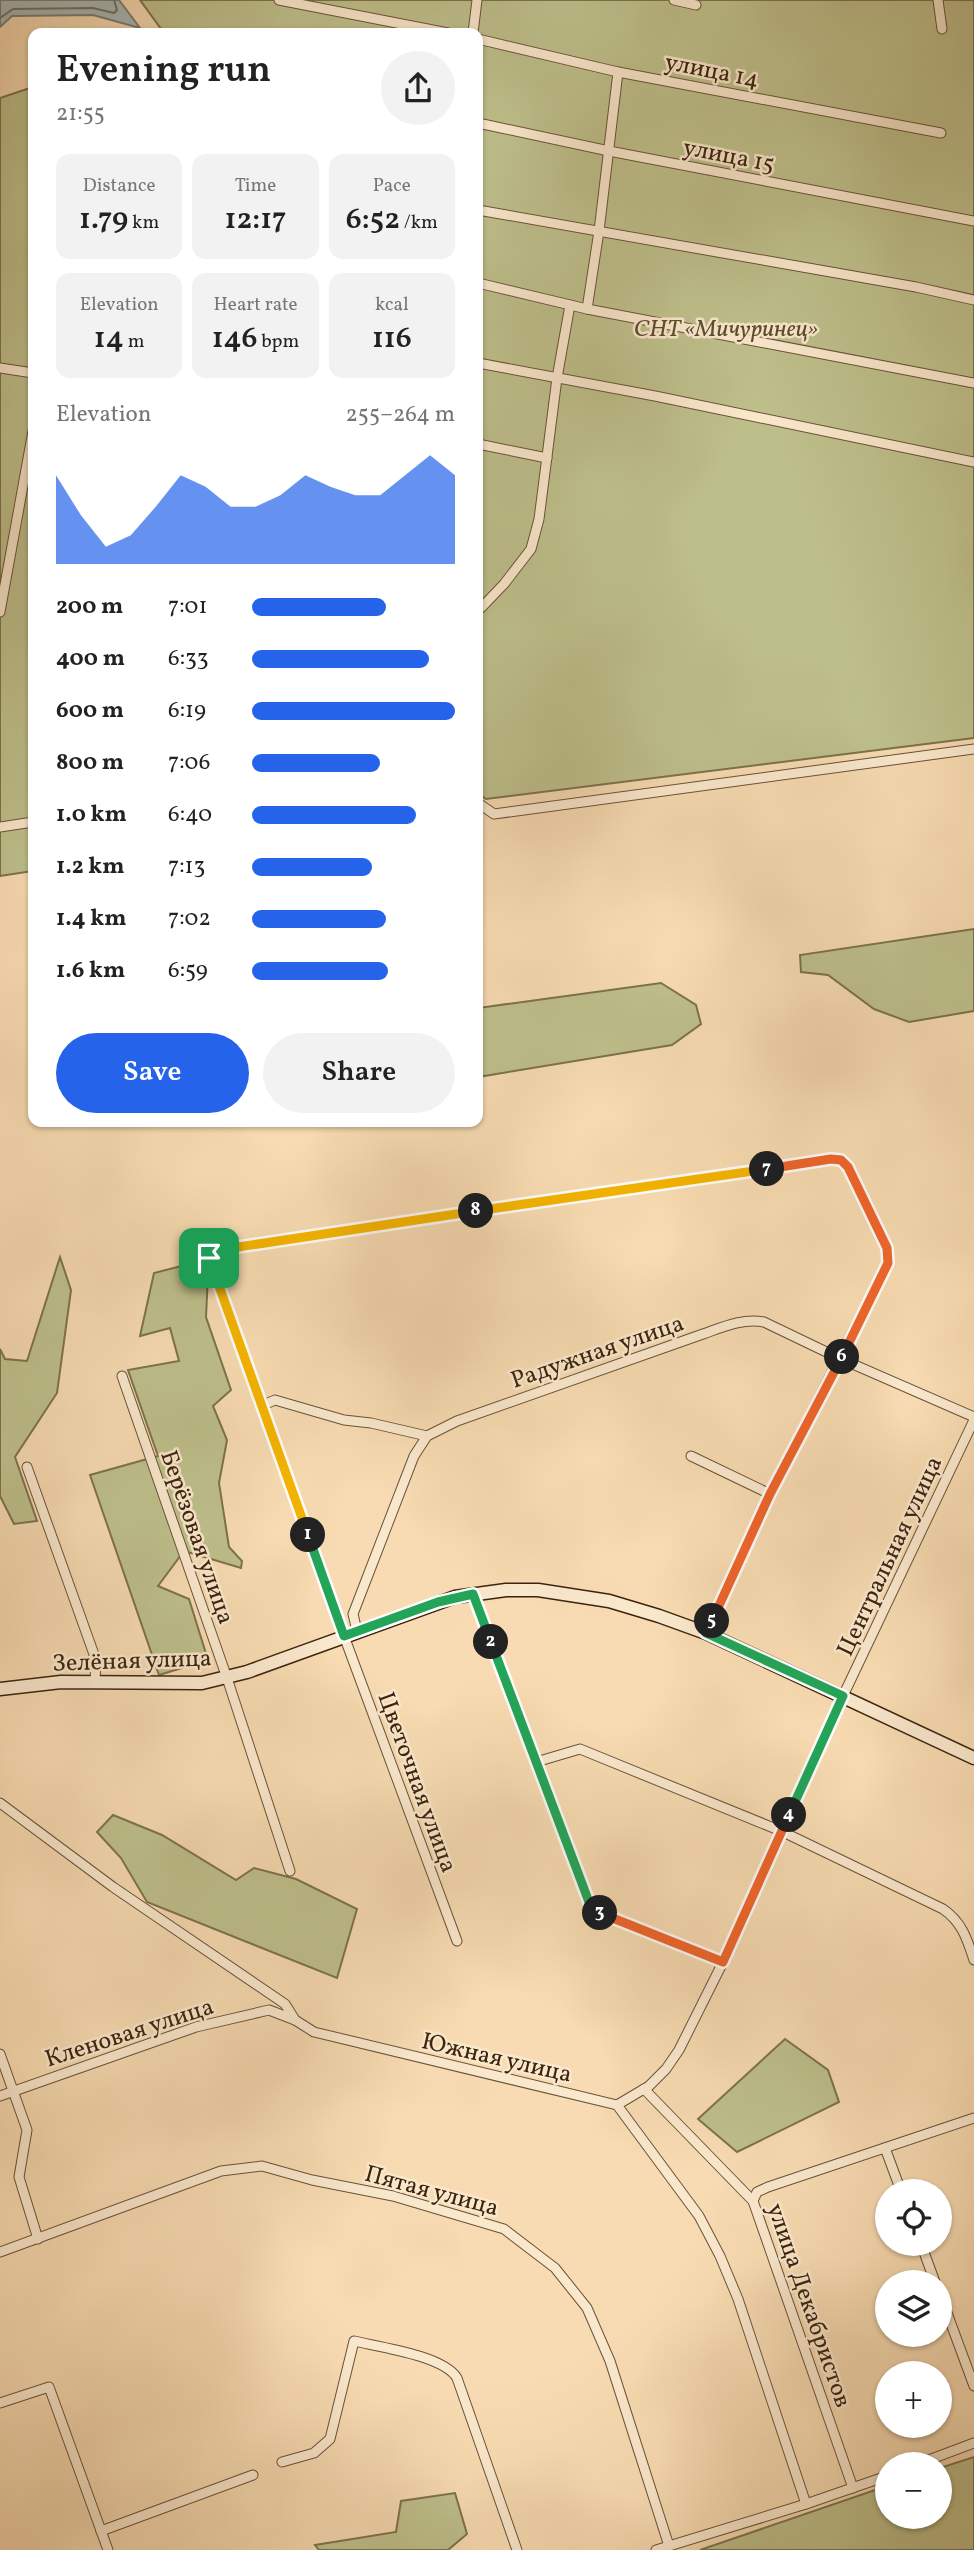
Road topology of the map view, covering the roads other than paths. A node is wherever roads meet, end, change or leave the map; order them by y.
1 (279, 0) edge
2 (477, 0) edge
3 (674, 0) edge
4 (938, 0) edge
5 (696, 5) dead end
6 (422, 28) edge
7 (474, 28) edge
8 (942, 29) dead end
9 (483, 40) edge
10 (618, 72) junction
11 (483, 124) edge
12 (941, 133) dead end
13 (608, 151) junction
14 (483, 211) edge
15 (974, 220) edge
16 (599, 231) junction
17 (483, 284) edge
18 (974, 300) edge
19 (570, 305) junction
20 (587, 309) junction
21 (483, 364) edge
22 (0, 368) edge
23 (28, 372) edge
24 (557, 378) junction
25 (974, 383) edge
26 (483, 445) edge
27 (28, 458) edge
28 (547, 458) junction
29 (974, 463) edge
30 (483, 606) edge
31 (0, 612) edge
32 (974, 749) edge
33 (483, 806) edge
34 (28, 823) edge
35 (0, 827) edge
36 (841, 1359) junction
37 (122, 1376) dead end
38 (263, 1405) junction
39 (974, 1419) edge
40 (427, 1436) junction
41 (691, 1456) dead end
42 (27, 1467) dead end
43 (770, 1494) junction
44 (473, 1594) junction
45 (357, 1631) junction
46 (706, 1633) junction
47 (344, 1636) junction
48 (227, 1678) junction
49 (95, 1682) junction
50 (0, 1689) edge
51 (843, 1696) junction
52 (974, 1758) edge
53 (536, 1762) junction
54 (0, 1803) edge
55 (781, 1831) junction
56 (290, 1871) dead end
57 (457, 1941) dead end
58 (974, 1960) edge
59 (723, 1962) junction
60 (295, 2020) junction
61 (0, 2054) edge
62 (644, 2089) junction
63 (13, 2091) junction
64 (0, 2096) edge
65 (617, 2105) junction
66 (974, 2118) edge
67 (885, 2148) junction
68 (897, 2179) edge
69 (752, 2201) junction
70 (38, 2239) junction
71 (0, 2252) edge
72 (952, 2326) edge
73 (974, 2386) edge
74 (0, 2403) edge
75 (974, 2443) edge
76 (950, 2452) edge
77 (282, 2462) dead end
78 (253, 2475) dead end
79 (875, 2480) edge
80 (853, 2488) junction
81 (806, 2504) junction
82 (101, 2531) junction
83 (669, 2546) junction
84 (108, 2550) edge
85 (517, 2550) edge
86 (656, 2550) edge

1 - 6 street
2 - 7 street
3 - 5 street
4 - 8 street
9 - 10 street, улица 14
10 - 12 street, улица 14
10 - 13 street
11 - 13 street, улица 15
13 - 15 street, улица 15
13 - 16 street
14 - 16 street
16 - 18 street
16 - 20 street
17 - 19 street
19 - 20 street
19 - 24 street
20 - 25 street
21 - 24 street
22 - 23 street
24 - 28 street
24 - 29 street
26 - 28 street
27 - 31 street
28 - 30 street
32 - 33 street
34 - 35 street
36 - 38 street, Цветочная улица
36 - 39 street, Радужная улица
36 - 40 street, Радужная улица
36 - 43 street
37 - 48 street, Берёзовая улица
38 - 40 street
38 - 47 street, Цветочная улица
39 - 51 street, Центральная улица
40 - 45 street
41 - 43 street
42 - 49 street
43 - 46 street
44 - 45 street, Зелёная улица
44 - 46 street, Зелёная улица
44 - 53 street
45 - 47 street, Зелёная улица
46 - 51 street, Зелёная улица
47 - 48 street, Зелёная улица
47 - 57 street, Цветочная улица
48 - 49 street, Зелёная улица
48 - 56 street, Берёзовая улица
49 - 50 street, Зелёная улица
51 - 52 street, Зелёная улица
51 - 55 street, Центральная улица
53 - 55 street
53 - 59 street
54 - 60 street, Южная улица
55 - 58 street
55 - 59 street, Центральная улица
59 - 62 street, Центральная улица
60 - 63 street, Кленовая улица
60 - 65 street, Южная улица
61 - 63 street
62 - 65 street, Центральная улица
62 - 69 street
63 - 64 street, Кленовая улица
63 - 70 street
65 - 81 street
66 - 67 street, улица Декабристов
67 - 68 street
67 - 69 street, улица Декабристов
69 - 80 street, улица Декабристов
70 - 71 street, Пятая улица
70 - 83 street, Пятая улица
72 - 73 street
74 - 82 street
75 - 76 street
77 - 85 street
78 - 82 street
79 - 80 street
80 - 81 street
81 - 83 street
82 - 84 street
83 - 86 street

